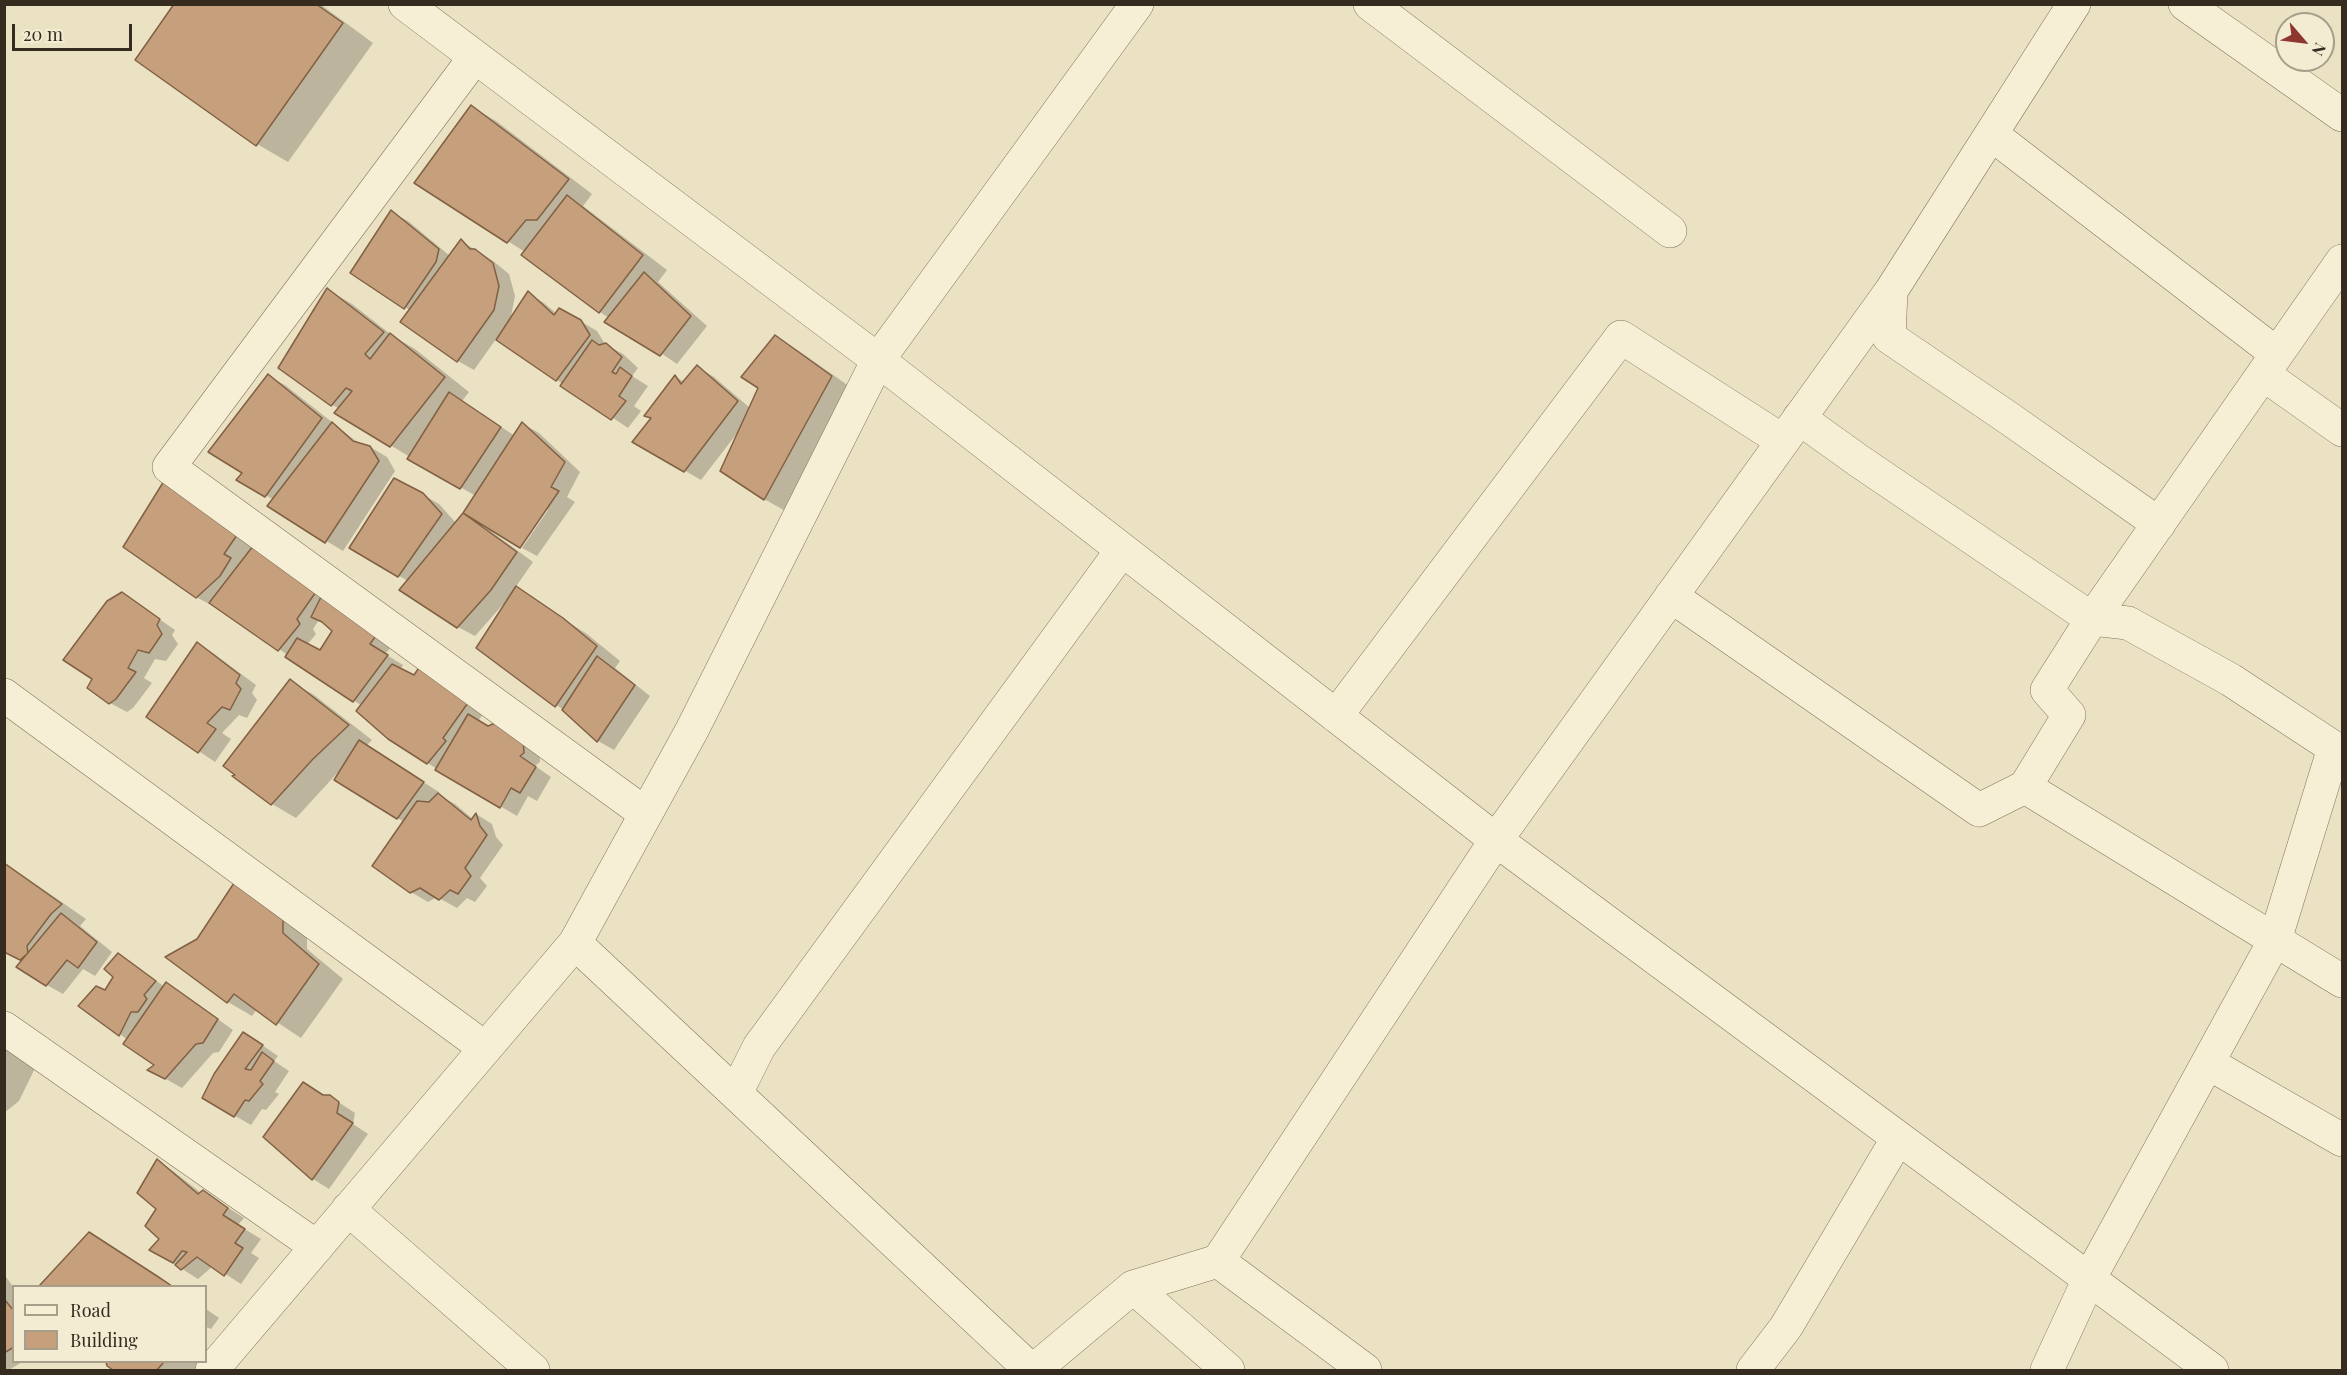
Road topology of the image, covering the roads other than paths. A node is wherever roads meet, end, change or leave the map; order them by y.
1 (405, 4) edge
2 (1137, 4) edge
3 (1370, 4) edge
4 (2074, 4) edge
5 (2185, 4) edge
6 (475, 57) junction
7 (2343, 115) edge
8 (1991, 134) junction
9 (1670, 231) dead end
10 (2343, 261) edge
11 (1891, 291) junction
12 (878, 360) junction
13 (2270, 364) junction
14 (1791, 429) junction
15 (2343, 430) edge
16 (2159, 524) junction
17 (1122, 549) junction
18 (1671, 597) junction
19 (2092, 619) junction
20 (4, 695) edge
21 (1336, 716) junction
22 (2338, 750) edge
23 (2025, 787) junction
24 (646, 814) junction
25 (1496, 840) junction
26 (2275, 940) junction
27 (575, 943) junction
28 (2343, 981) edge
29 (4, 1028) edge
30 (485, 1048) junction
31 (2208, 1063) junction
32 (736, 1093) junction
33 (1898, 1138) junction
34 (2343, 1140) edge
35 (348, 1209) junction
36 (317, 1246) junction
37 (1218, 1261) junction
38 (2089, 1279) junction
39 (1134, 1287) junction
40 (212, 1371) edge
41 (533, 1371) edge
42 (1033, 1371) edge
43 (1228, 1371) edge
44 (1365, 1371) edge
45 (1753, 1371) edge
46 (2047, 1371) edge
47 (2212, 1371) edge

1 - 6 street
2 - 12 street
3 - 9 street
4 - 8 street
5 - 7 street
6 - 12 street
6 - 24 street
8 - 11 street
8 - 13 street
10 - 13 street
11 - 14 street
11 - 16 street
12 - 17 street
12 - 24 street
13 - 15 street
13 - 16 street
14 - 18 street
14 - 19 street
14 - 21 street
16 - 19 street
17 - 21 street
17 - 32 street
18 - 23 street
18 - 25 street
19 - 22 street
19 - 23 street
20 - 30 street
21 - 25 street
22 - 26 street
23 - 26 street
24 - 27 street
25 - 33 street
25 - 37 street
26 - 28 street
26 - 31 street
27 - 30 street
27 - 32 street
29 - 36 street
30 - 35 street
31 - 34 street
31 - 38 street
32 - 42 street
33 - 38 street
33 - 45 street
35 - 36 street
35 - 41 street
36 - 40 street
37 - 39 street
37 - 44 street
38 - 46 street
38 - 47 street
39 - 42 street
39 - 43 street

